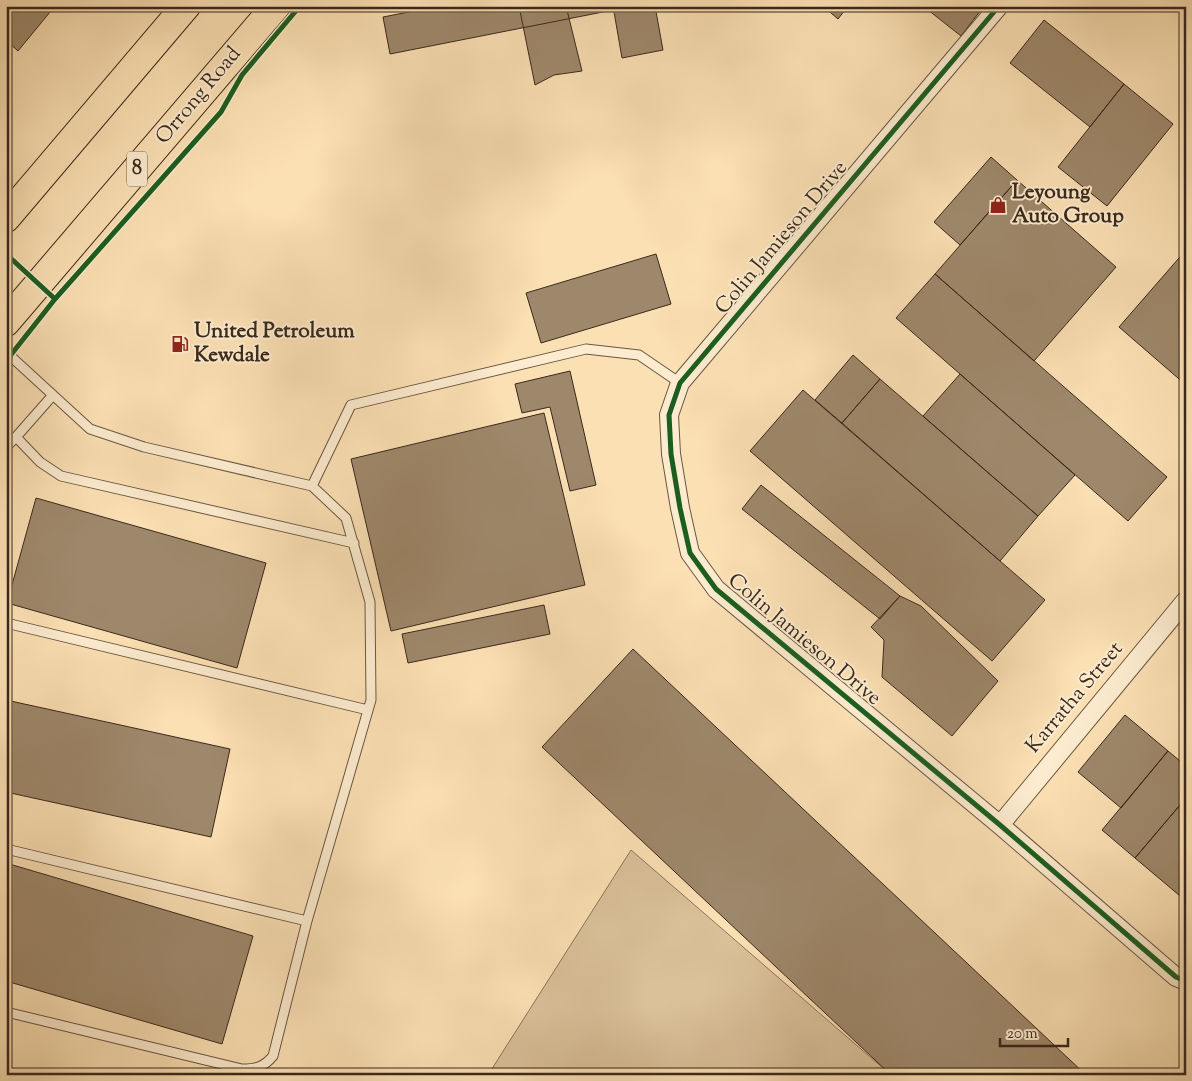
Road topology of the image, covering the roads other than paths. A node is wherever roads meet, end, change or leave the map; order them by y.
1 (186, 6) edge
2 (276, 6) edge
3 (1000, 6) edge
4 (6, 218) edge
5 (6, 322) edge
6 (6, 352) edge
7 (680, 383) junction
8 (53, 395) junction
9 (16, 437) junction
10 (6, 447) edge
11 (312, 486) junction
12 (354, 543) junction
13 (1186, 600) edge
14 (6, 624) edge
15 (368, 710) junction
16 (1000, 825) junction
17 (6, 849) edge
18 (307, 921) junction
19 (1186, 982) edge
20 (6, 1012) edge

1 - 4 highway
2 - 5 highway, Orrong Road / 8
3 - 7 street, Colin Jamieson Drive
6 - 8 lane
7 - 11 lane
7 - 16 street, Colin Jamieson Drive
8 - 9 lane
8 - 11 lane
9 - 10 lane
9 - 12 lane
11 - 12 lane
12 - 15 lane
13 - 16 street, Karratha Street
14 - 15 lane
15 - 18 lane
16 - 19 street, Colin Jamieson Drive
17 - 18 lane
18 - 20 lane

